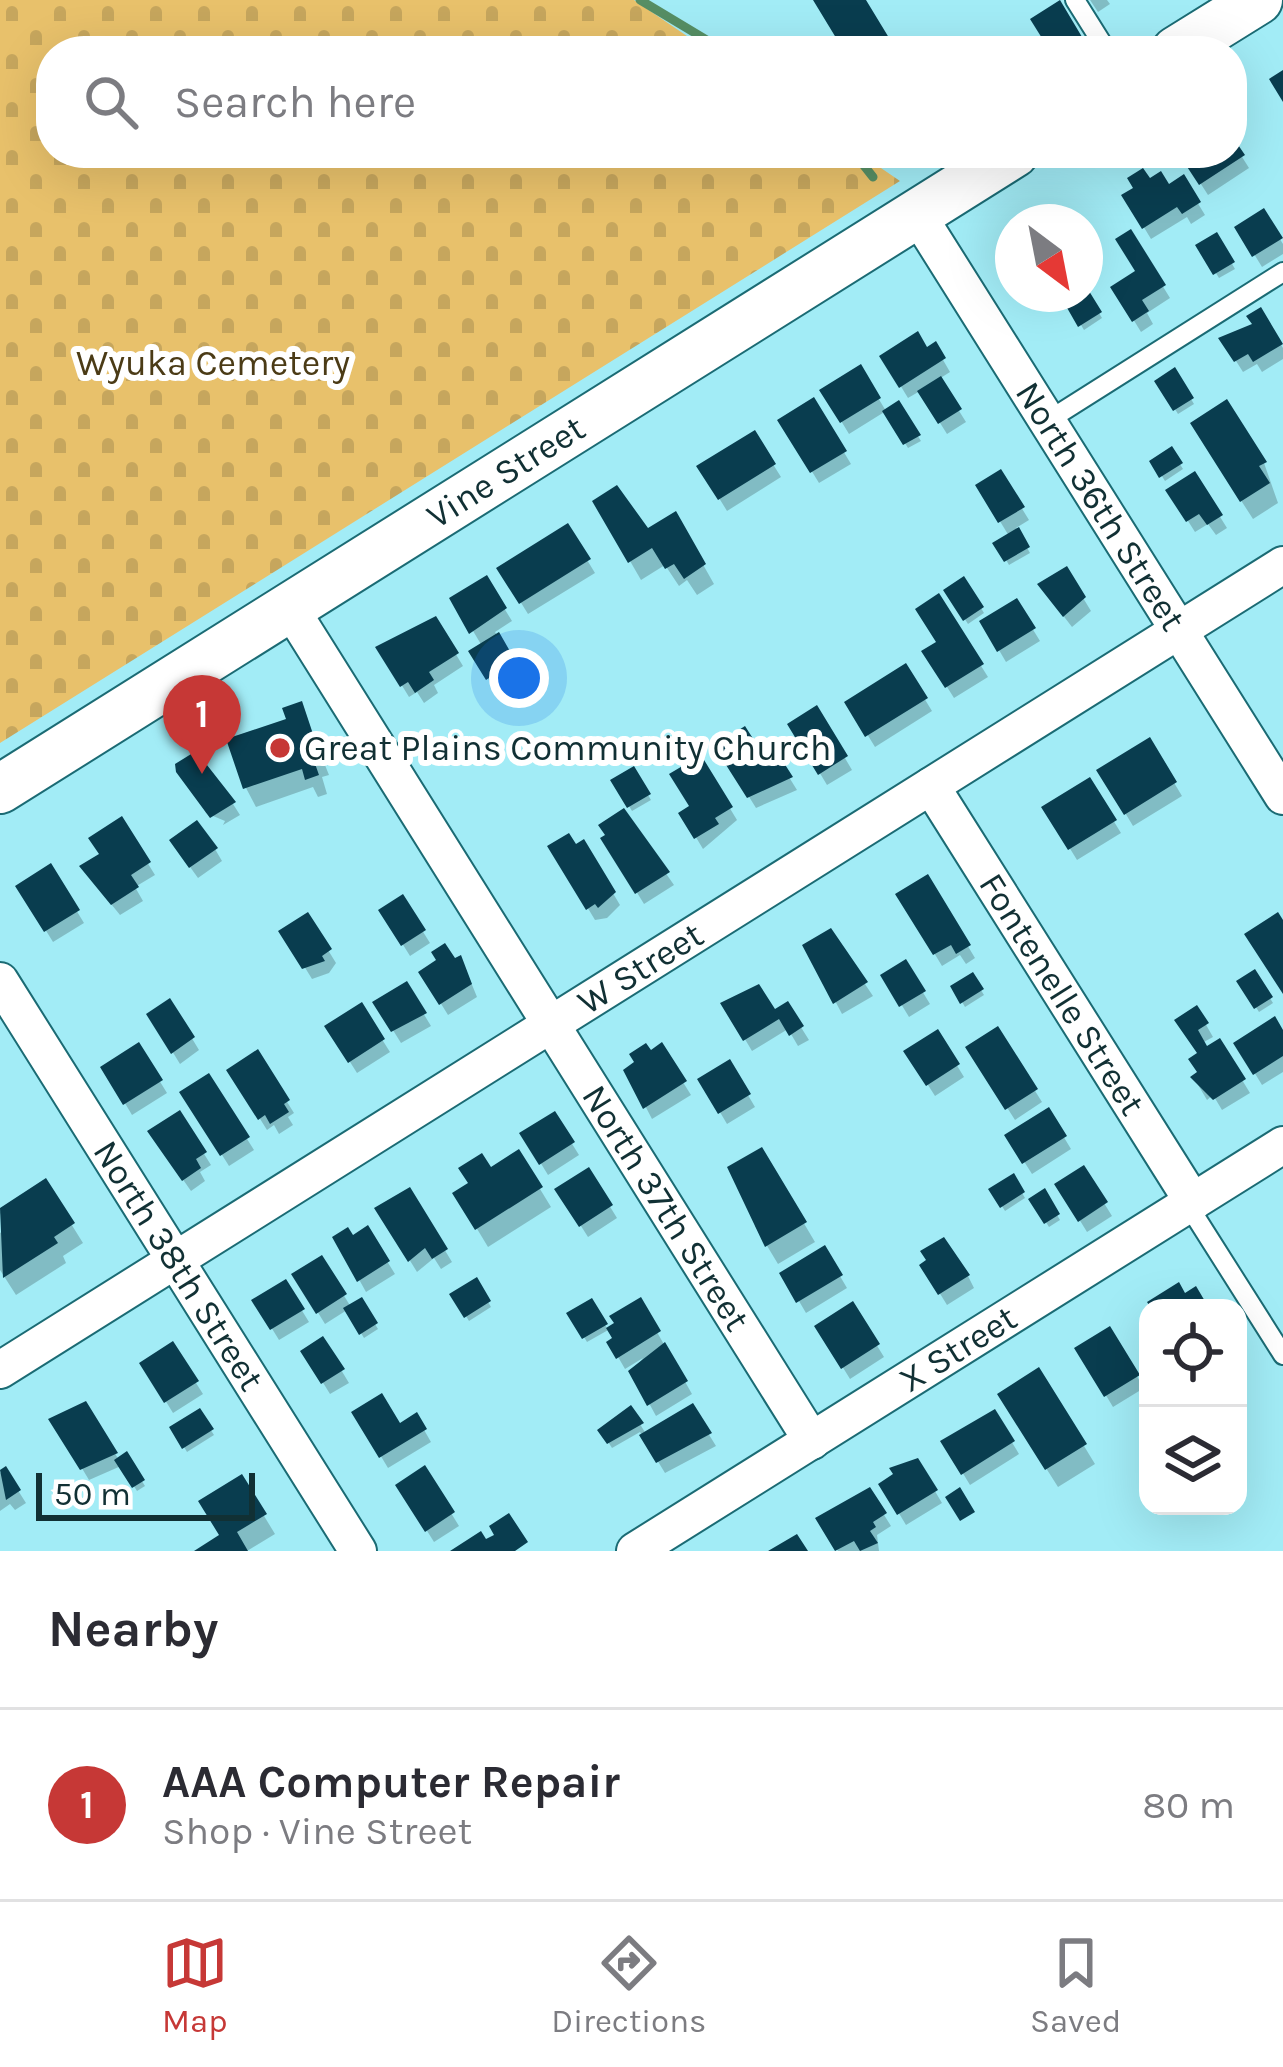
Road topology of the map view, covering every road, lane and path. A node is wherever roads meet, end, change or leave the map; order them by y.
1 (1075, 0) edge
2 (1258, 0) edge
3 (1098, 36) edge
4 (1200, 36) edge
5 (990, 168) edge
6 (917, 214) junction
7 (1283, 272) edge
8 (1048, 420) junction
9 (1283, 565) edge
10 (290, 608) junction
11 (1179, 630) junction
12 (931, 786) junction
13 (0, 789) edge
14 (1283, 796) edge
15 (0, 981) edge
16 (550, 1025) junction
17 (1283, 1145) edge
18 (1190, 1203) junction
19 (175, 1260) junction
20 (1283, 1355) edge
21 (0, 1370) edge
22 (812, 1441) junction
23 (358, 1551) edge
24 (635, 1551) edge

1 - 3 lane
2 - 4 main road
5 - 6 main road, Vine Street
6 - 8 street, North 36th Street
6 - 10 main road, Vine Street
7 - 8 lane
8 - 11 street, North 36th Street
9 - 11 street, W Street
10 - 13 main road, Vine Street
10 - 16 street, North 37th Street
11 - 12 street, W Street
11 - 14 street, North 36th Street
12 - 16 street, W Street
12 - 18 street, Fontenelle Street
15 - 19 street, North 38th Street
16 - 19 street, W Street
16 - 22 street, North 37th Street
17 - 18 street, X Street
18 - 20 lane
18 - 22 street, X Street
19 - 21 street, W Street
19 - 23 street, North 38th Street
22 - 24 street, X Street

